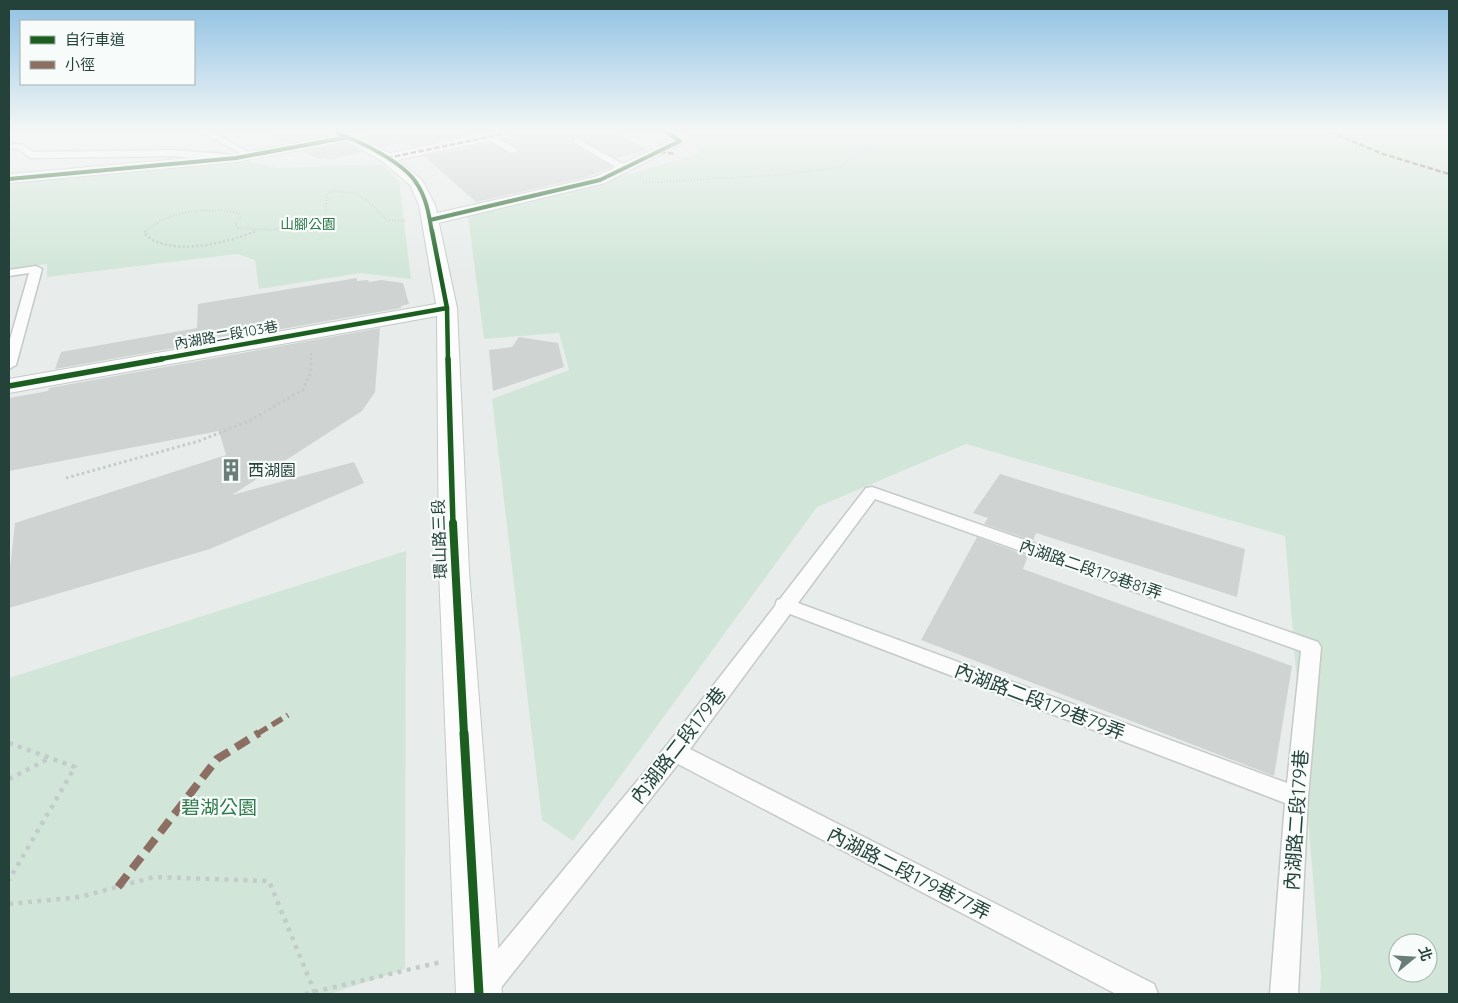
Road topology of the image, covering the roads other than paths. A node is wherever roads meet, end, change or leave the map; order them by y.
1 (413, 179) edge
2 (603, 179) edge
3 (430, 220) junction
4 (9, 273) edge
5 (447, 308) junction
6 (9, 365) edge
7 (9, 386) edge
8 (872, 492) joint
9 (784, 605) junction
10 (1311, 647) joint
11 (675, 752) junction
12 (1296, 797) junction
13 (479, 994) edge
14 (1144, 994) edge
15 (1284, 994) edge

1 - 3 street, 環山路三段
2 - 3 street
3 - 5 street, 環山路三段
4 - 6 lane
5 - 7 street, 內湖路二段103巷
5 - 13 street, 環山路三段
8 - 9 lane, 內湖路二段179巷
8 - 10 lane, 內湖路二段179巷81弄
9 - 11 lane, 內湖路二段179巷
9 - 12 lane, 內湖路二段179巷79弄
10 - 12 lane, 內湖路二段179巷
11 - 13 lane, 內湖路二段179巷
11 - 14 lane, 內湖路二段179巷77弄
12 - 15 lane, 內湖路二段179巷

